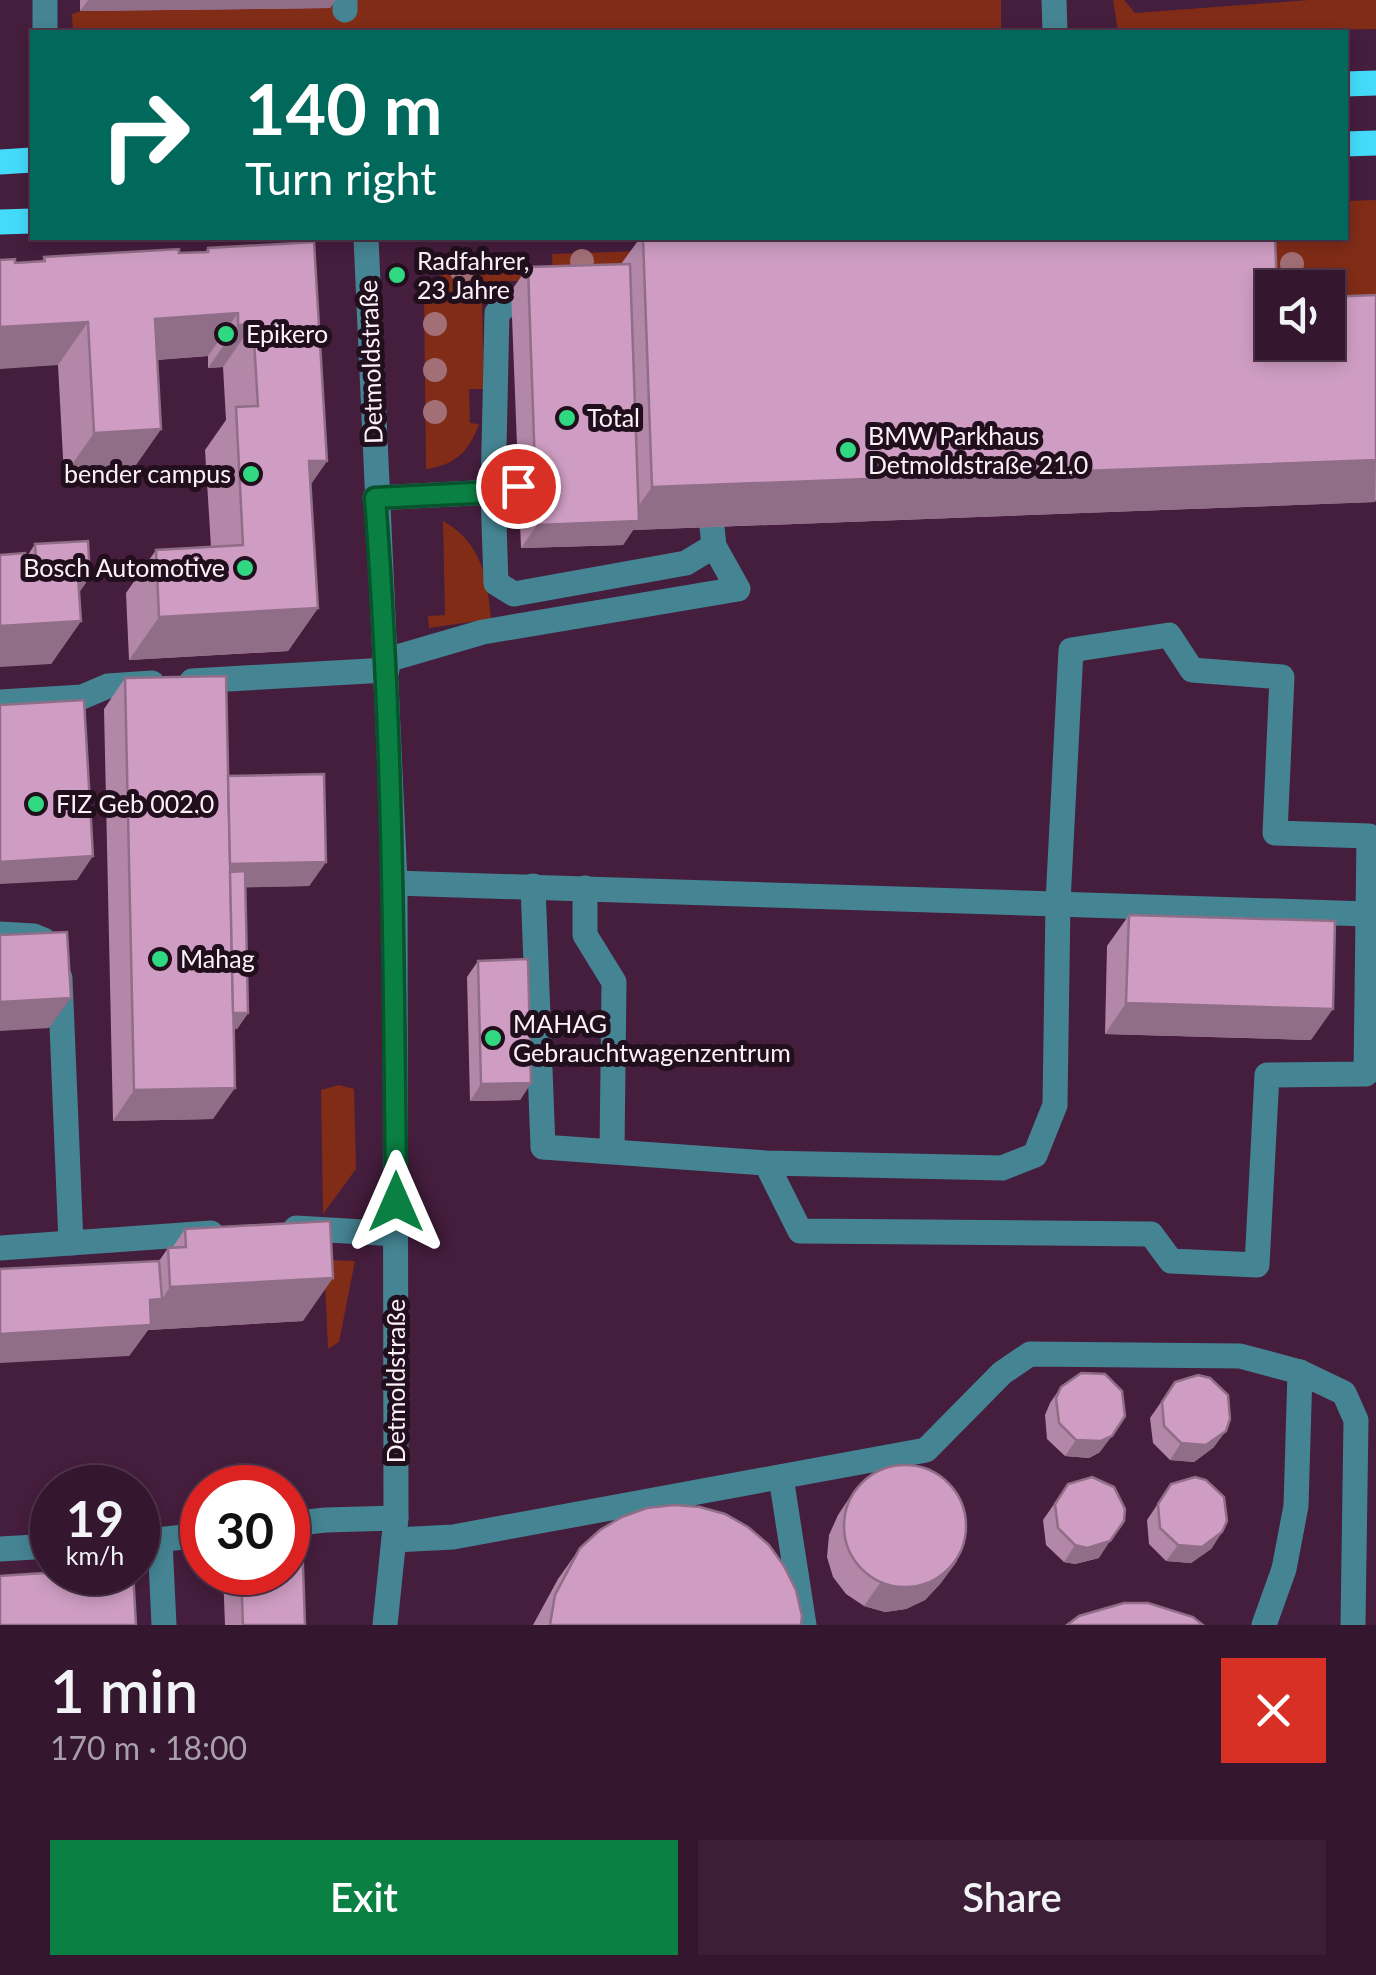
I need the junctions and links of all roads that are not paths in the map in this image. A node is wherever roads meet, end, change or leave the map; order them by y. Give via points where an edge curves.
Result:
1 (45, 0) edge
2 (1054, 0) edge
3 (45, 30) edge
4 (1055, 30) edge
5 (1376, 82) edge
6 (1348, 84) edge
7 (1376, 142) edge
8 (1348, 144) edge
9 (30, 160) edge
10 (0, 162) edge
11 (30, 221) edge
12 (0, 222) edge
13 (366, 240) edge
14 (512, 301) dead end
15 (518, 486) dead end
16 (493, 492) junction
17 (375, 498) junction
18 (387, 665) junction
19 (0, 702) edge
20 (395, 884) junction
21 (533, 886) junction
22 (585, 888) junction
23 (1058, 902) junction
24 (1368, 914) junction
25 (0, 934) edge
26 (612, 1150) junction
27 (766, 1163) junction
28 (274, 1229) edge
29 (238, 1231) edge
30 (396, 1234) junction
31 (71, 1243) junction
32 (0, 1248) edge
33 (1300, 1372) junction
34 (780, 1478) junction
35 (310, 1525) edge
36 (395, 1529) junction
37 (30, 1547) edge
38 (0, 1549) edge
39 (159, 1595) edge
40 (164, 1625) edge
41 (386, 1625) edge
42 (804, 1625) edge
43 (1264, 1625) edge
44 (1353, 1625) edge

1 - 3 street
2 - 4 street
5 - 6 main road
7 - 8 main road
9 - 10 main road
11 - 12 main road
13 - 17 street, Detmoldstraße
14 - 16 street via 497,313
15 - 16 street
16 - 17 street
16 - 18 street via 496,583 514,594 686,562 713,536 738,588 483,632
17 - 18 street, Detmoldstraße
18 - 19 street via 108,686 82,698
18 - 20 street, Detmoldstraße
20 - 21 street
20 - 30 street, Detmoldstraße
21 - 22 street
21 - 26 street via 543,1147
22 - 23 street
22 - 26 street via 585,935 614,982
23 - 24 street
23 - 24 street via 1071,650 1169,635 1192,670 1282,677 1275,833 1369,836
23 - 27 street via 1055,1105 1036,1155 1002,1168
24 - 27 street via 1366,1074 1267,1075 1257,1266 1172,1261 1151,1234 800,1230
25 - 31 street via 52,943 59,958
26 - 27 street
28 - 30 street
29 - 31 street
30 - 36 street, Detmoldstraße
31 - 32 street
33 - 34 street via 1240,1356 1030,1354 1002,1373 926,1450
33 - 43 street via 1296,1506
33 - 44 street via 1344,1393 1356,1420
34 - 36 street via 453,1537
34 - 42 street
35 - 36 street
36 - 41 street, Detmoldstraße
37 - 38 street
39 - 40 street

